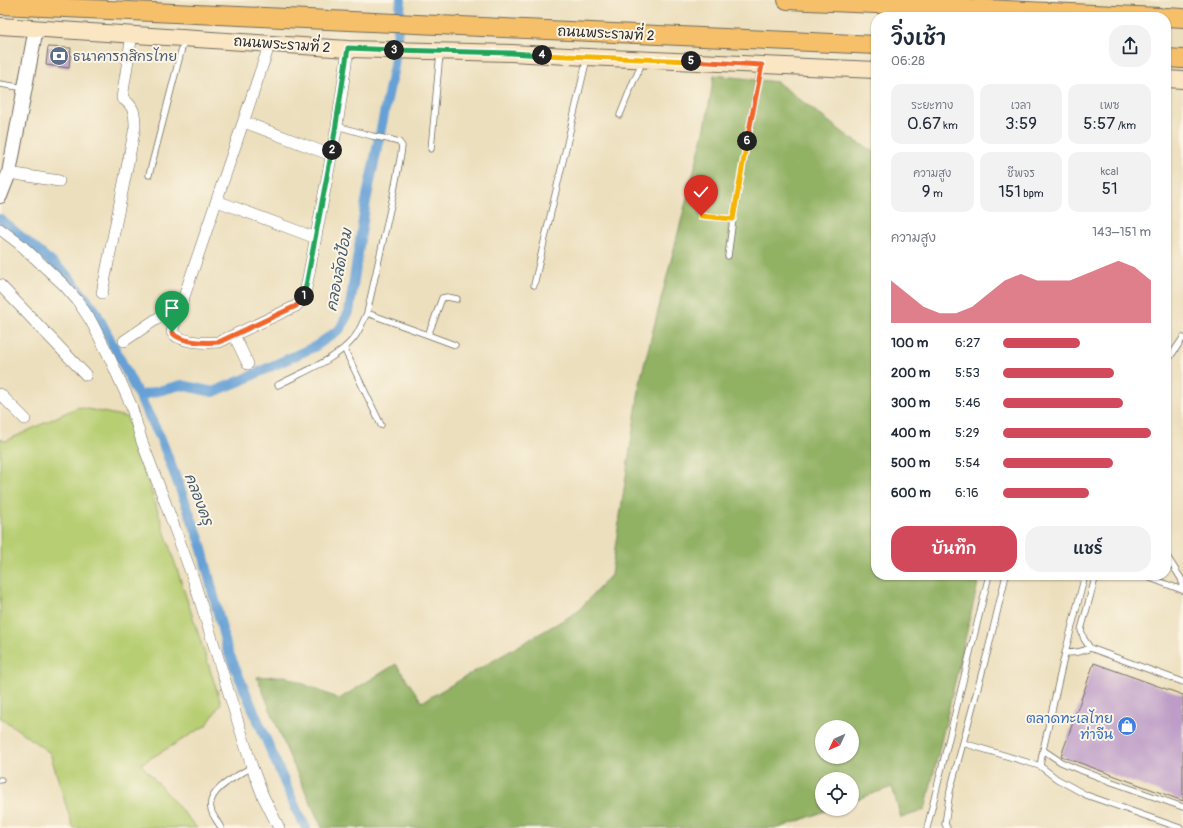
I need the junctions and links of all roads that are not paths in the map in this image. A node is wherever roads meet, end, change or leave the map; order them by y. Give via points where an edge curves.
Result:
1 (787, 0) edge
2 (0, 5) edge
3 (1050, 12) edge
4 (1171, 17) edge
5 (1183, 18) edge
6 (0, 26) edge
7 (36, 28) junction
8 (132, 34) junction
9 (185, 38) junction
10 (270, 43) junction
11 (871, 45) edge
12 (348, 48) junction
13 (440, 51) junction
14 (587, 57) junction
15 (1171, 58) edge
16 (642, 59) junction
17 (1183, 59) edge
18 (762, 65) junction
19 (871, 70) edge
20 (1171, 79) edge
21 (1183, 80) edge
22 (0, 84) edge
23 (25, 88) junction
24 (620, 115) dead end
25 (244, 122) junction
26 (337, 126) junction
27 (431, 149) dead end
28 (331, 155) junction
29 (9, 173) junction
30 (149, 175) dead end
31 (59, 181) dead end
32 (0, 196) edge
33 (217, 200) junction
34 (701, 216) dead end
35 (733, 219) junction
36 (0, 229) edge
37 (316, 238) junction
38 (728, 256) dead end
39 (0, 285) edge
40 (534, 285) dead end
41 (102, 294) dead end
42 (457, 300) dead end
43 (181, 307) junction
44 (366, 313) junction
45 (234, 335) junction
46 (428, 335) junction
47 (1183, 338) edge
48 (124, 341) dead end
49 (454, 345) dead end
50 (344, 348) junction
51 (1171, 356) edge
52 (248, 364) dead end
53 (86, 375) dead end
54 (278, 385) dead end
55 (0, 394) edge
56 (25, 418) dead end
57 (381, 425) dead end
58 (1171, 563) edge
59 (988, 580) edge
60 (1005, 580) edge
61 (1084, 580) edge
62 (1095, 580) edge
63 (1156, 580) edge
64 (1183, 590) edge
65 (1090, 648) junction
66 (1065, 652) junction
67 (1183, 682) edge
68 (963, 743) junction
69 (1043, 750) junction
70 (1040, 766) junction
71 (252, 767) junction
72 (1183, 807) edge
73 (1168, 826) edge
74 (221, 828) edge
75 (280, 828) edge
76 (927, 828) edge
77 (946, 828) edge
78 (1180, 828) edge

1 - 3 highway
2 - 11 highway, ถนนพระรามที่ 2
4 - 5 highway
6 - 7 main road, ถนนพระรามที่ 2
7 - 8 main road, ถนนพระรามที่ 2
7 - 23 street
8 - 9 main road, ถนนพระรามที่ 2
8 - 41 street via 122,98 133,110 135,127
9 - 10 main road, ถนนพระรามที่ 2
9 - 30 lane
10 - 12 main road, ถนนพระรามที่ 2
10 - 25 street
12 - 13 main road, ถนนพระรามที่ 2
12 - 26 street
13 - 14 main road, ถนนพระรามที่ 2
13 - 27 lane
14 - 16 main road, ถนนพระรามที่ 2
14 - 40 lane
15 - 17 highway
16 - 18 main road, ถนนพระรามที่ 2
16 - 24 lane
18 - 19 main road, ถนนพระรามที่ 2
18 - 35 lane
20 - 21 main road
22 - 23 lane
23 - 29 street
25 - 28 street
25 - 33 street
26 - 28 street
26 - 44 lane via 399,142 402,146
28 - 37 street
29 - 31 street
29 - 32 street
33 - 37 street
33 - 43 street
34 - 35 lane
35 - 38 lane
36 - 71 street via 64,285 91,321 108,354 131,405 142,442 193,578
37 - 45 street via 302,300 296,306
39 - 53 street
42 - 46 lane via 442,298
43 - 45 street via 172,332 180,339 208,343 219,342
43 - 48 street via 161,316
44 - 46 lane
44 - 50 lane via 361,327
45 - 52 street
46 - 49 lane
47 - 51 lane
50 - 54 lane
50 - 57 lane
55 - 56 street
58 - 64 lane via 1182,580
59 - 76 lane
60 - 68 lane
61 - 66 lane
62 - 65 lane via 1081,630
63 - 64 lane
65 - 66 lane via 1072,653
65 - 67 lane
66 - 69 lane
68 - 70 lane
68 - 77 lane via 950,791
69 - 70 lane
69 - 72 lane via 1075,768
70 - 73 lane via 1086,795
71 - 74 lane via 217,790 211,798 211,809
71 - 75 street via 263,796
73 - 78 lane

